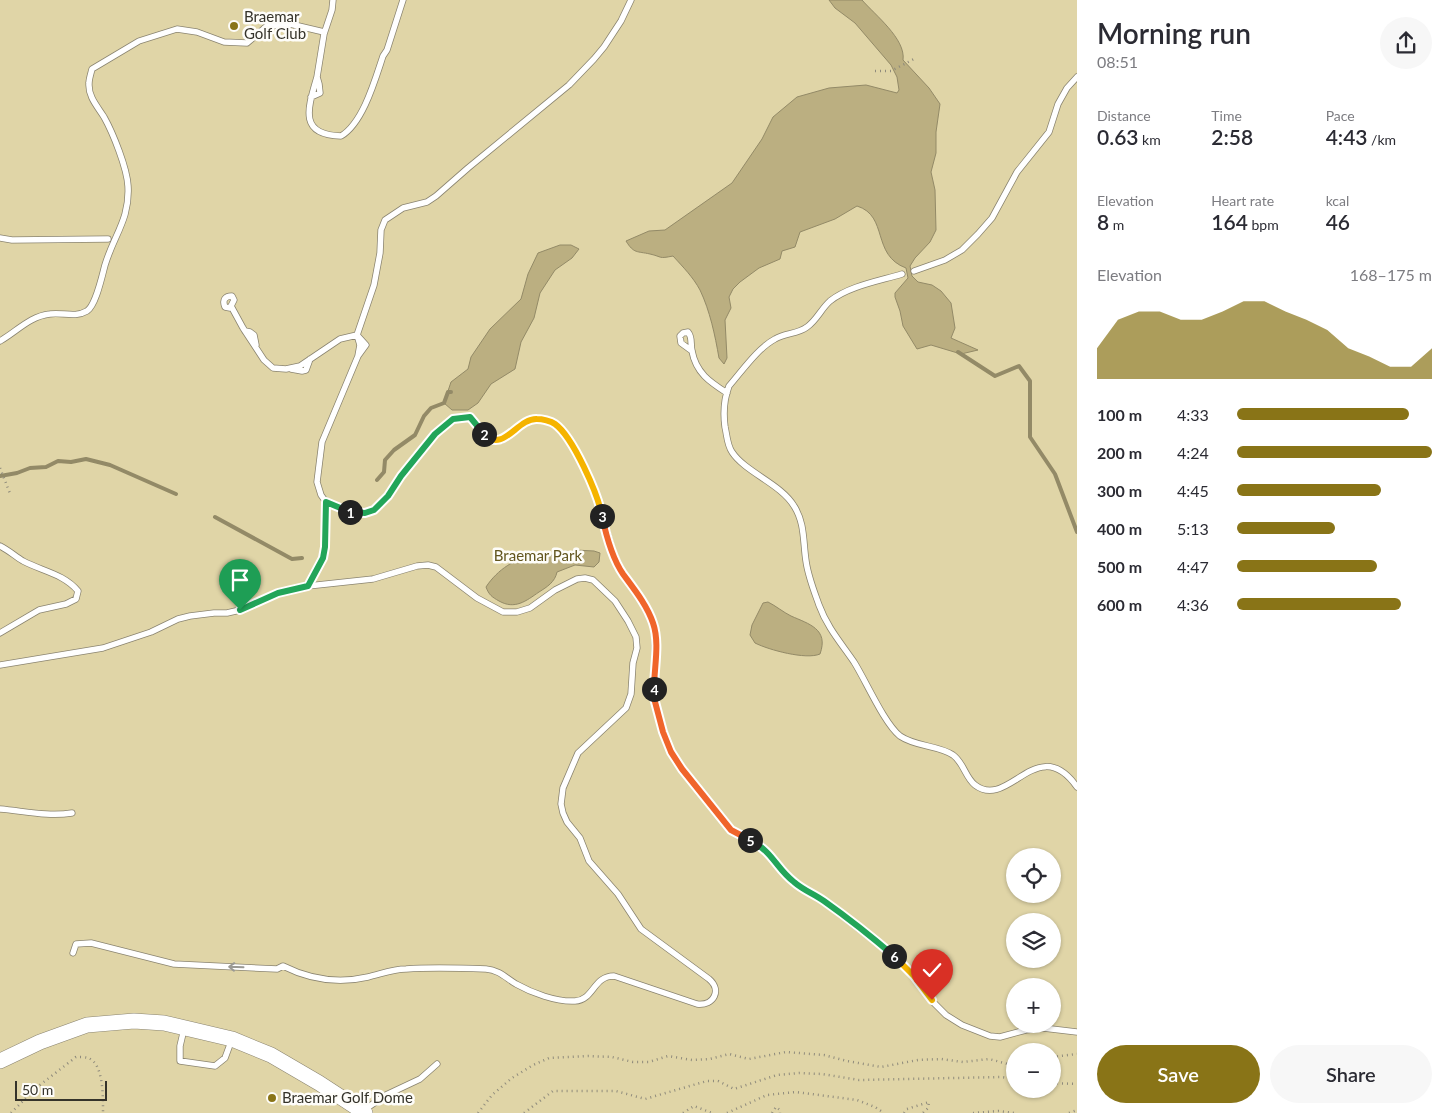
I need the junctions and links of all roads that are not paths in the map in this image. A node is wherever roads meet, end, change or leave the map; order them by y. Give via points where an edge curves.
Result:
1 (333, 0) edge
2 (403, 0) edge
3 (631, 0) edge
4 (324, 32) junction
5 (1077, 77) edge
6 (0, 238) edge
7 (108, 239) dead end
8 (914, 271) dead end
9 (902, 274) dead end
10 (231, 306) dead end
11 (357, 335) junction
12 (0, 341) edge
13 (692, 351) dead end
14 (727, 393) junction
15 (326, 502) junction
16 (0, 546) edge
17 (308, 586) junction
18 (0, 633) edge
19 (0, 665) edge
20 (1077, 786) edge
21 (0, 809) edge
22 (72, 813) dead end
23 (73, 953) dead end
24 (184, 1027) junction
25 (1077, 1032) edge
26 (232, 1039) junction
27 (0, 1061) edge
28 (437, 1064) dead end
29 (364, 1112) edge

1 - 4 lane
2 - 4 lane via 364,106 349,131 342,136 320,133 313,128 309,118 311,97 320,93 316,77
3 - 11 lane via 604,47 569,85 436,196 427,202 403,208 386,220 381,230 378,266
4 - 12 lane via 290,24 267,26 247,43 224,42 197,32 177,30 139,41 92,68 88,84 91,98 105,118 128,184 128,207 123,225 112,245 89,310 79,314 38,317
5 - 8 lane via 1058,104 1049,132 1017,172 992,218 962,250
6 - 7 lane
9 - 14 lane via 840,294 808,327 772,340 729,386
10 - 11 lane via 264,360 273,368 300,366 340,339
11 - 15 lane via 366,345 358,356 322,442 317,482
13 - 14 lane via 702,375
14 - 20 lane via 724,418 732,451 795,507 803,528 807,568 822,613 894,730 913,742 955,756 969,778 981,789 997,788 1045,766 1054,766 1069,775
15 - 17 lane via 323,558
15 - 25 lane via 355,514 374,510 435,434 453,419 470,417 489,438 496,441 528,420 536,418 554,423 566,435 588,474 613,553 653,623 656,640 654,698 671,752 720,818 731,830 762,846 796,884 893,955 935,1004 962,1026 1000,1037 1043,1028
16 - 18 lane via 25,562 72,583 78,592 76,599 39,610
17 - 19 lane via 278,593 240,610 178,619 103,648
17 -> 23 lane via 373,579 402,569 428,565 442,571 488,605 503,612 517,612 530,608 577,579 585,578 598,584 628,621 638,648 626,708 578,753 563,788 563,814 580,838 589,860 618,894 641,929 713,982 716,995 702,1005 607,976 586,998 569,1001 524,988 501,973 487,969 405,969 340,981 318,979 283,966 277,969 174,964 91,943 76,944
21 - 22 lane via 41,815
24 - 26 street
24 - 26 lane via 180,1061 215,1066 226,1058
24 - 27 street via 134,1021 87,1025
26 - 29 street via 271,1055
28 - 29 lane via 420,1079 386,1095

